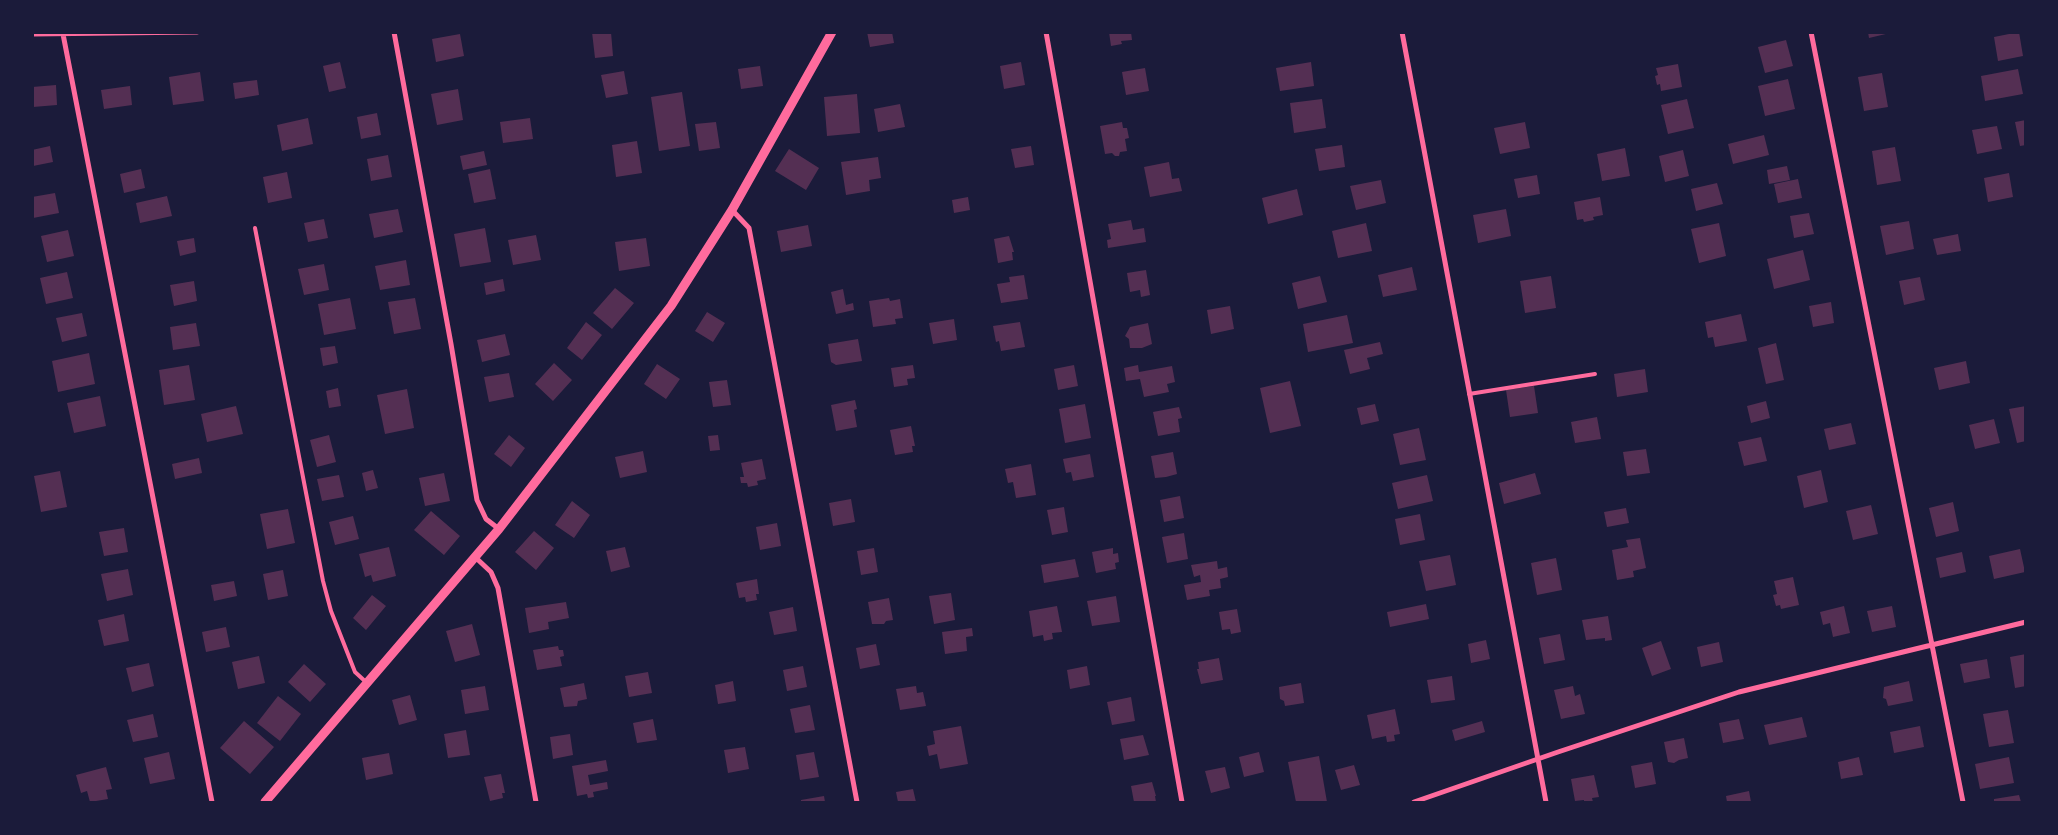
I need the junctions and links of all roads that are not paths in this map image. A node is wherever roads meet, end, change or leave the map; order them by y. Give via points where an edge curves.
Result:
1 (197, 32) edge
2 (394, 32) edge
3 (832, 32) edge
4 (1046, 32) edge
5 (1402, 32) edge
6 (1812, 32) edge
7 (32, 34) edge
8 (63, 34) junction
9 (732, 210) junction
10 (255, 228) dead end
11 (1594, 374) dead end
12 (1469, 394) junction
13 (499, 529) junction
14 (475, 557) junction
15 (2026, 622) edge
16 (1932, 644) junction
17 (367, 683) junction
18 (1537, 760) junction
19 (212, 802) edge
20 (265, 802) edge
21 (536, 802) edge
22 (857, 802) edge
23 (1182, 802) edge
24 (1414, 802) edge
25 (1546, 802) edge
26 (1964, 802) edge

1 - 8 street
2 - 13 street via 477,500 486,519
3 - 9 street
4 - 23 street
5 - 12 street
6 - 16 street
7 - 8 street
8 - 19 street
9 - 13 street via 671,306
9 - 22 street via 748,228
10 - 17 lane via 323,581 355,672
11 - 12 lane
12 - 18 street
13 - 14 street
14 - 17 street
14 - 21 street via 491,572 498,588
15 - 16 street
16 - 18 street via 1739,692
16 - 26 street
17 - 20 street
18 - 24 street
18 - 25 street

